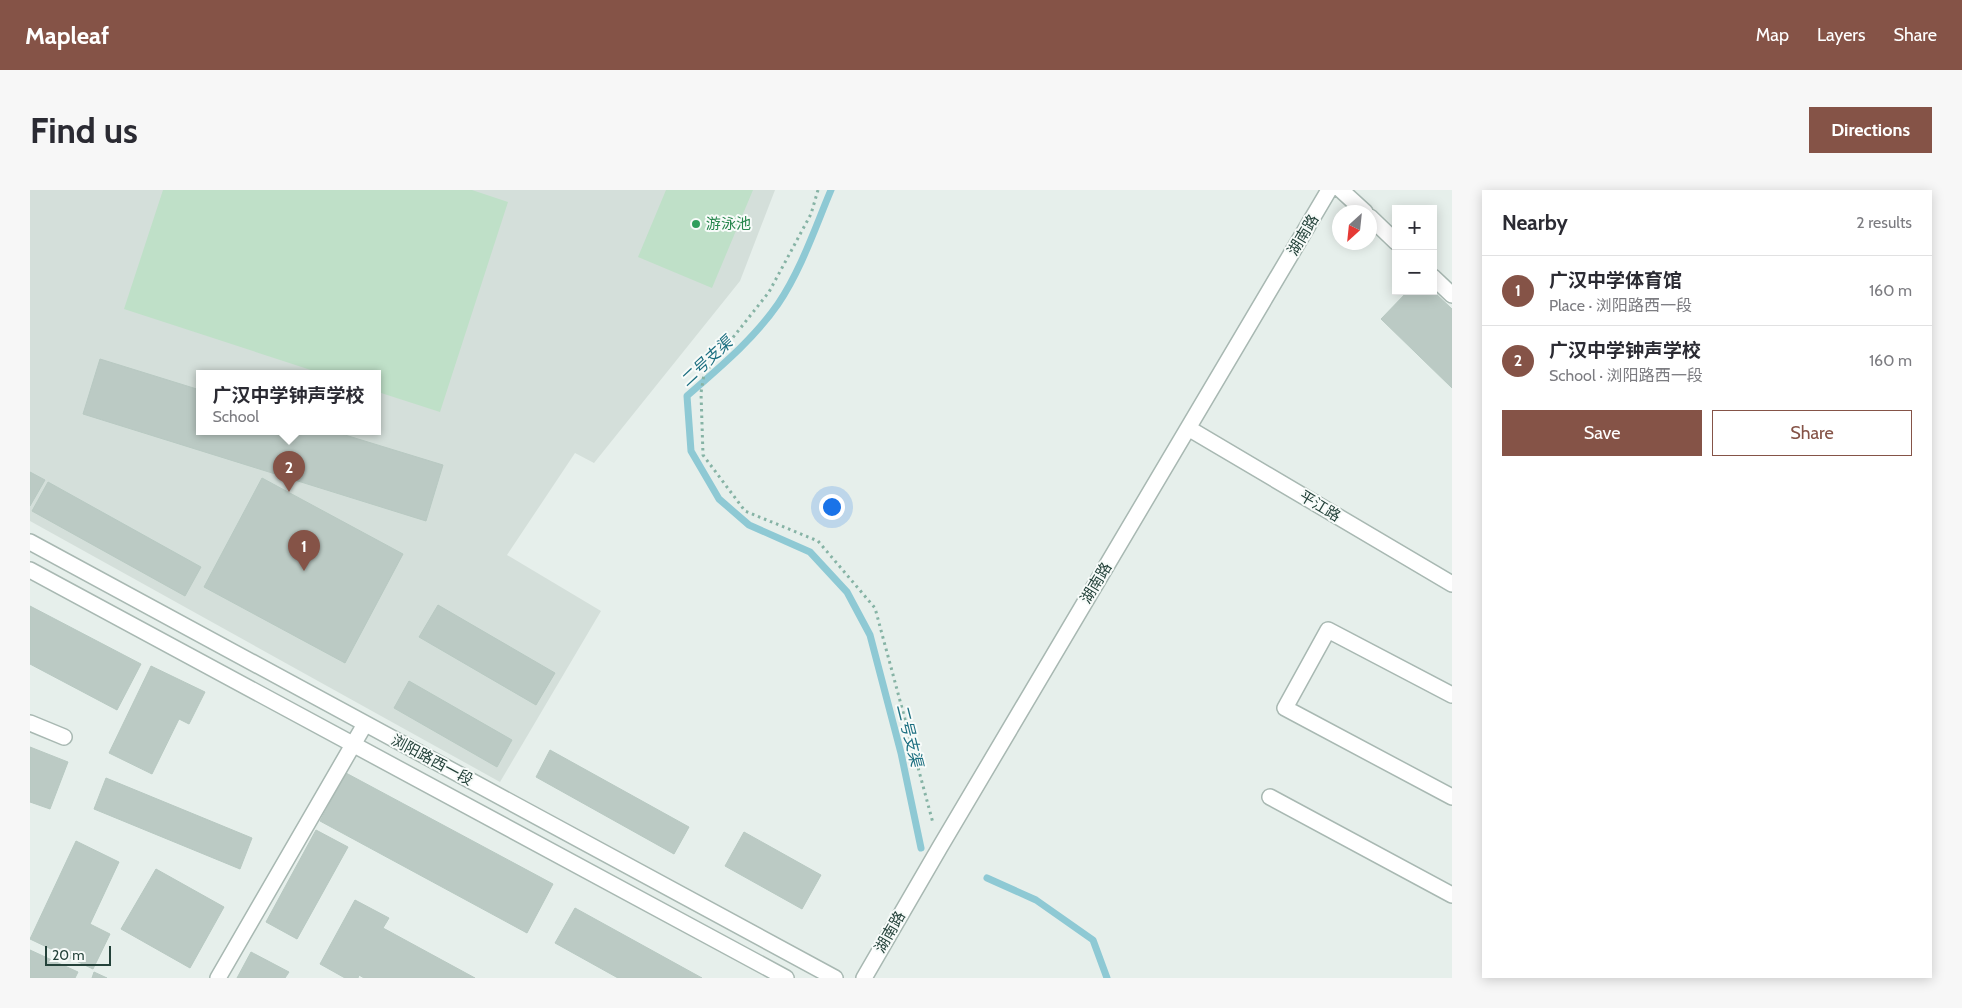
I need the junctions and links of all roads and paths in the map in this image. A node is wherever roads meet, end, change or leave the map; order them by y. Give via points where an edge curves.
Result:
1 (818, 190) edge
2 (1329, 190) edge
3 (1341, 190) edge
4 (1357, 205) edge
5 (1377, 224) edge
6 (1392, 238) edge
7 (1437, 281) edge
8 (1452, 295) edge
9 (1188, 428) junction
10 (30, 542) edge
11 (30, 570) edge
12 (1452, 584) edge
13 (1452, 695) edge
14 (30, 723) edge
15 (365, 724) junction
16 (64, 737) dead end
17 (352, 746) junction
18 (1270, 797) dead end
19 (1452, 798) edge
20 (940, 846) junction
21 (1452, 895) edge
22 (218, 978) edge
23 (786, 978) edge
24 (835, 978) edge
25 (864, 978) edge

1 - 20 path via 811,214 769,292 704,374 701,393 703,455 745,511 818,541 875,608
2 - 9 street, 湖南路
3 - 4 street
5 - 6 street
7 - 8 street
9 - 12 street, 平江路
9 - 20 street, 湖南路
10 - 15 street, 浏阳路西一段
11 - 17 street
13 - 19 street via 1328,630 1285,708
14 - 16 street
15 - 17 street
15 - 24 street, 浏阳路西一段
17 - 22 street
17 - 23 street
18 - 21 street
20 - 25 street, 湖南路

